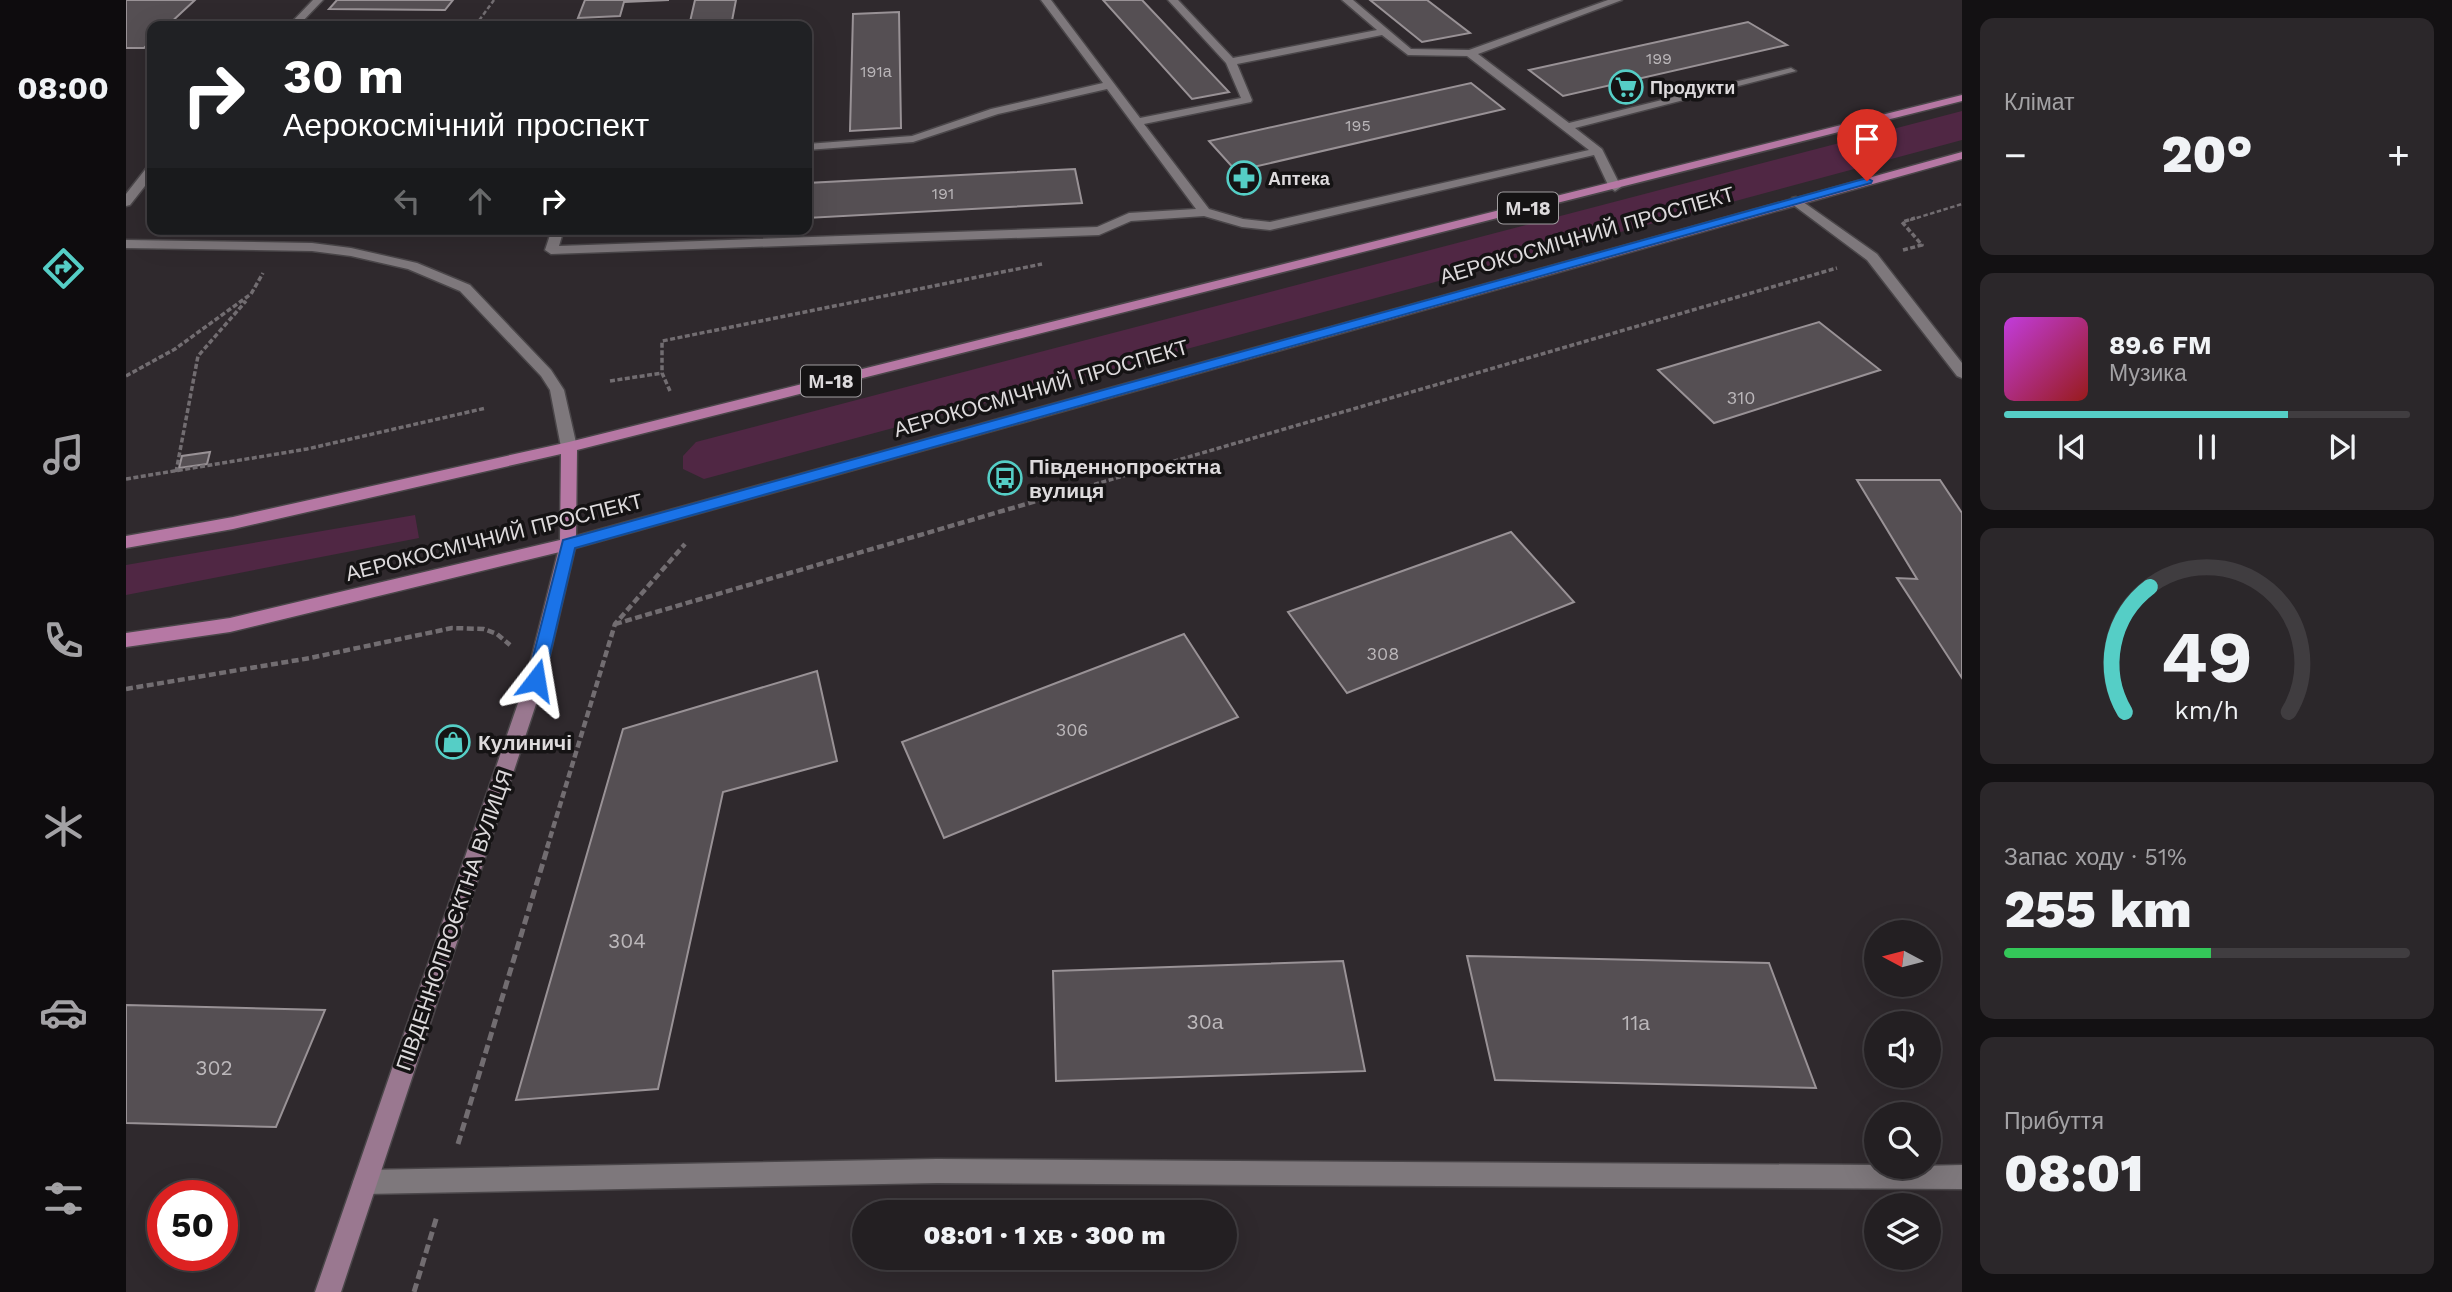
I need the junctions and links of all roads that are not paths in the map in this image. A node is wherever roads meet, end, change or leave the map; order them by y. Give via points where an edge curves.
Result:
1 (318, 0) edge
2 (1046, 0) edge
3 (1173, 0) edge
4 (1347, 0) edge
5 (1617, 0) edge
6 (298, 21) edge
7 (1384, 32) junction
8 (1470, 52) junction
9 (1231, 62) junction
10 (1791, 71) dead end
11 (1108, 85) junction
12 (1962, 98) edge
13 (1135, 122) junction
14 (1566, 127) junction
15 (812, 147) edge
16 (1598, 151) junction
17 (1962, 155) edge
18 (147, 175) edge
19 (1615, 187) junction
20 (1796, 201) junction
21 (126, 202) edge
22 (1205, 212) junction
23 (556, 235) edge
24 (126, 236) edge
25 (126, 244) edge
26 (141, 245) junction
27 (1962, 373) edge
28 (569, 447) junction
29 (126, 542) edge
30 (568, 544) junction
31 (126, 640) edge
32 (1962, 1177) edge
33 (365, 1182) junction
34 (328, 1292) edge

1 - 6 street
2 - 11 street
3 - 9 street
4 - 7 street
5 - 8 street
7 - 8 street via 1408,52
7 - 9 street
8 - 14 street
9 - 13 street via 1247,100
10 - 14 street
11 - 13 street
11 - 15 street via 995,111 913,139
12 - 19 main road, АЕРОКОСМІЧНИЙ ПРОСПЕКТ / М-18
13 - 22 street
14 - 16 street
16 - 19 street
16 - 22 street via 1270,226
17 - 20 main road, АЕРОКОСМІЧНИЙ ПРОСПЕКТ
18 - 21 street
19 - 28 main road, АЕРОКОСМІЧНИЙ ПРОСПЕКТ / М-18
20 - 27 street via 1872,257
20 - 30 main road, АЕРОКОСМІЧНИЙ ПРОСПЕКТ
22 - 23 street via 1129,217 1099,231 551,250
24 - 26 street
25 - 26 street
26 - 28 street via 312,247 351,252 412,265 465,288 546,373 557,390
28 - 29 main road, АЕРОКОСМІЧНИЙ ПРОСПЕКТ / М-18 via 233,523
28 - 30 main road
30 - 31 main road, АЕРОКОСМІЧНИЙ ПРОСПЕКТ via 230,625
30 - 33 main road, ПІВДЕННОПРОЄКТНА ВУЛИЦЯ via 536,680
32 - 33 street via 937,1171
33 - 34 main road, ПІВДЕННОПРОЄКТНА ВУЛИЦЯ

